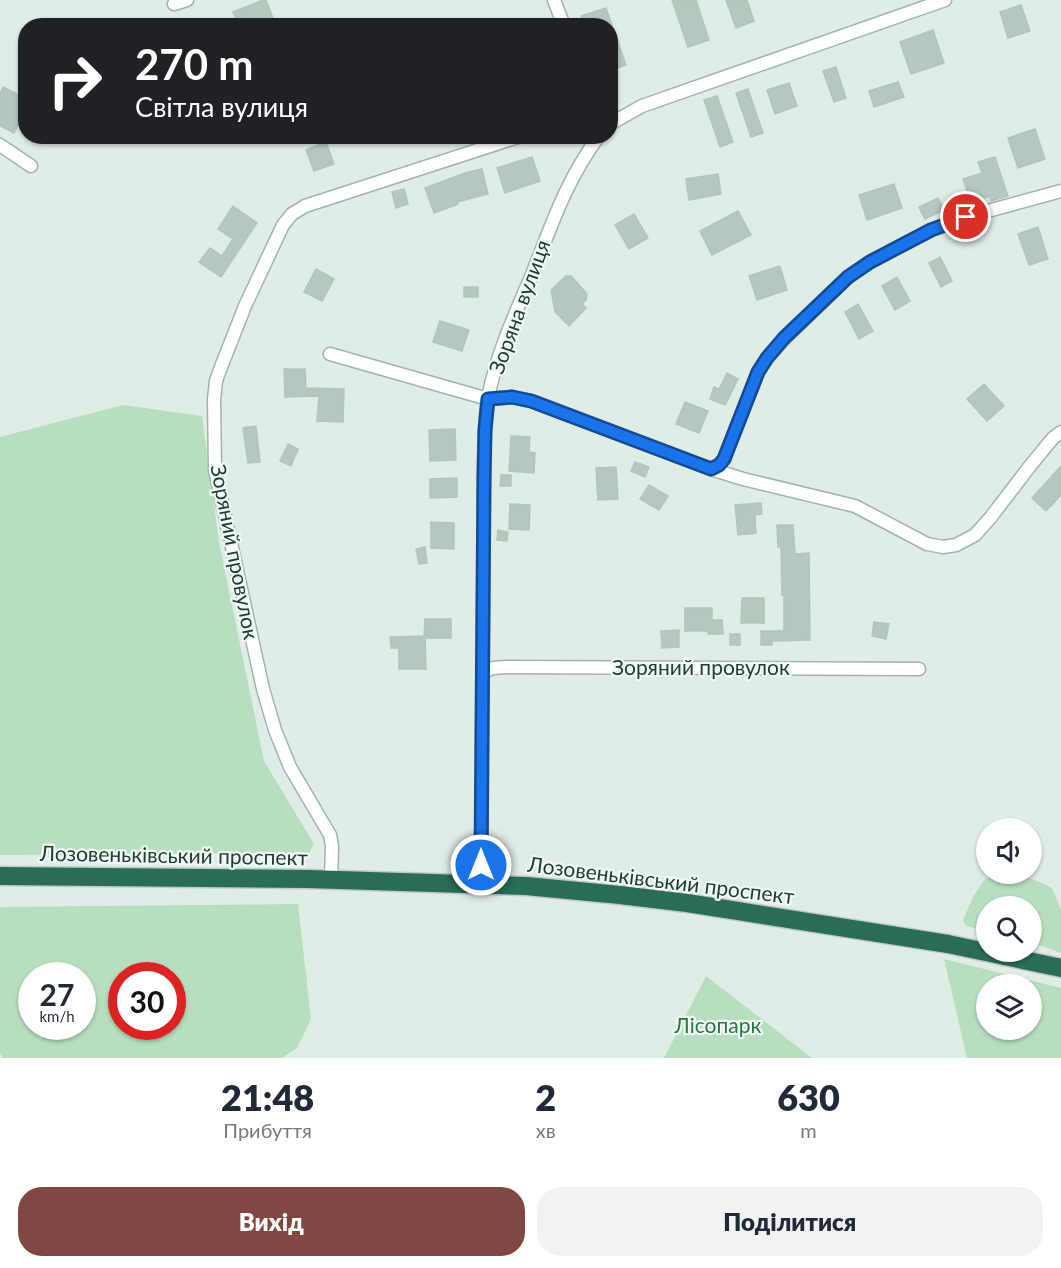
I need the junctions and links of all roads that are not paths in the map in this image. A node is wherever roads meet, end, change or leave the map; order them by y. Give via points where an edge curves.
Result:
1 (187, 0) edge
2 (554, 0) edge
3 (945, 0) edge
4 (174, 4) dead end
5 (561, 18) edge
6 (618, 120) edge
7 (496, 144) edge
8 (594, 144) edge
9 (0, 145) edge
10 (31, 166) dead end
11 (1061, 191) edge
12 (330, 354) dead end
13 (488, 399) junction
14 (1061, 432) edge
15 (711, 469) junction
16 (919, 669) dead end
17 (483, 672) junction
18 (0, 876) edge
19 (331, 880) junction
20 (481, 885) junction
21 (1061, 968) edge

1 - 4 street
2 - 5 street
3 - 6 street via 642,106
7 - 19 street, Зоряний провулок via 304,206 292,214 282,225 257,279 216,381 215,470 263,689 290,767 330,835
8 - 13 street, Зоряна вулиця via 555,214 497,362
9 - 10 street
11 - 15 street via 931,230 848,277 767,358 724,459
12 - 13 street
13 - 15 street via 512,397 531,401
13 - 17 street, Зоряна вулиця via 484,453
14 - 15 street via 975,535 943,547 927,544 855,506
16 - 17 street, Зоряний провулок via 506,667
17 - 20 street, Зоряна вулиця
18 - 19 highway, Лозовеньківський проспект
19 - 20 highway, Лозовеньківський проспект
20 - 21 highway, Лозовеньківський проспект via 687,903 948,944

